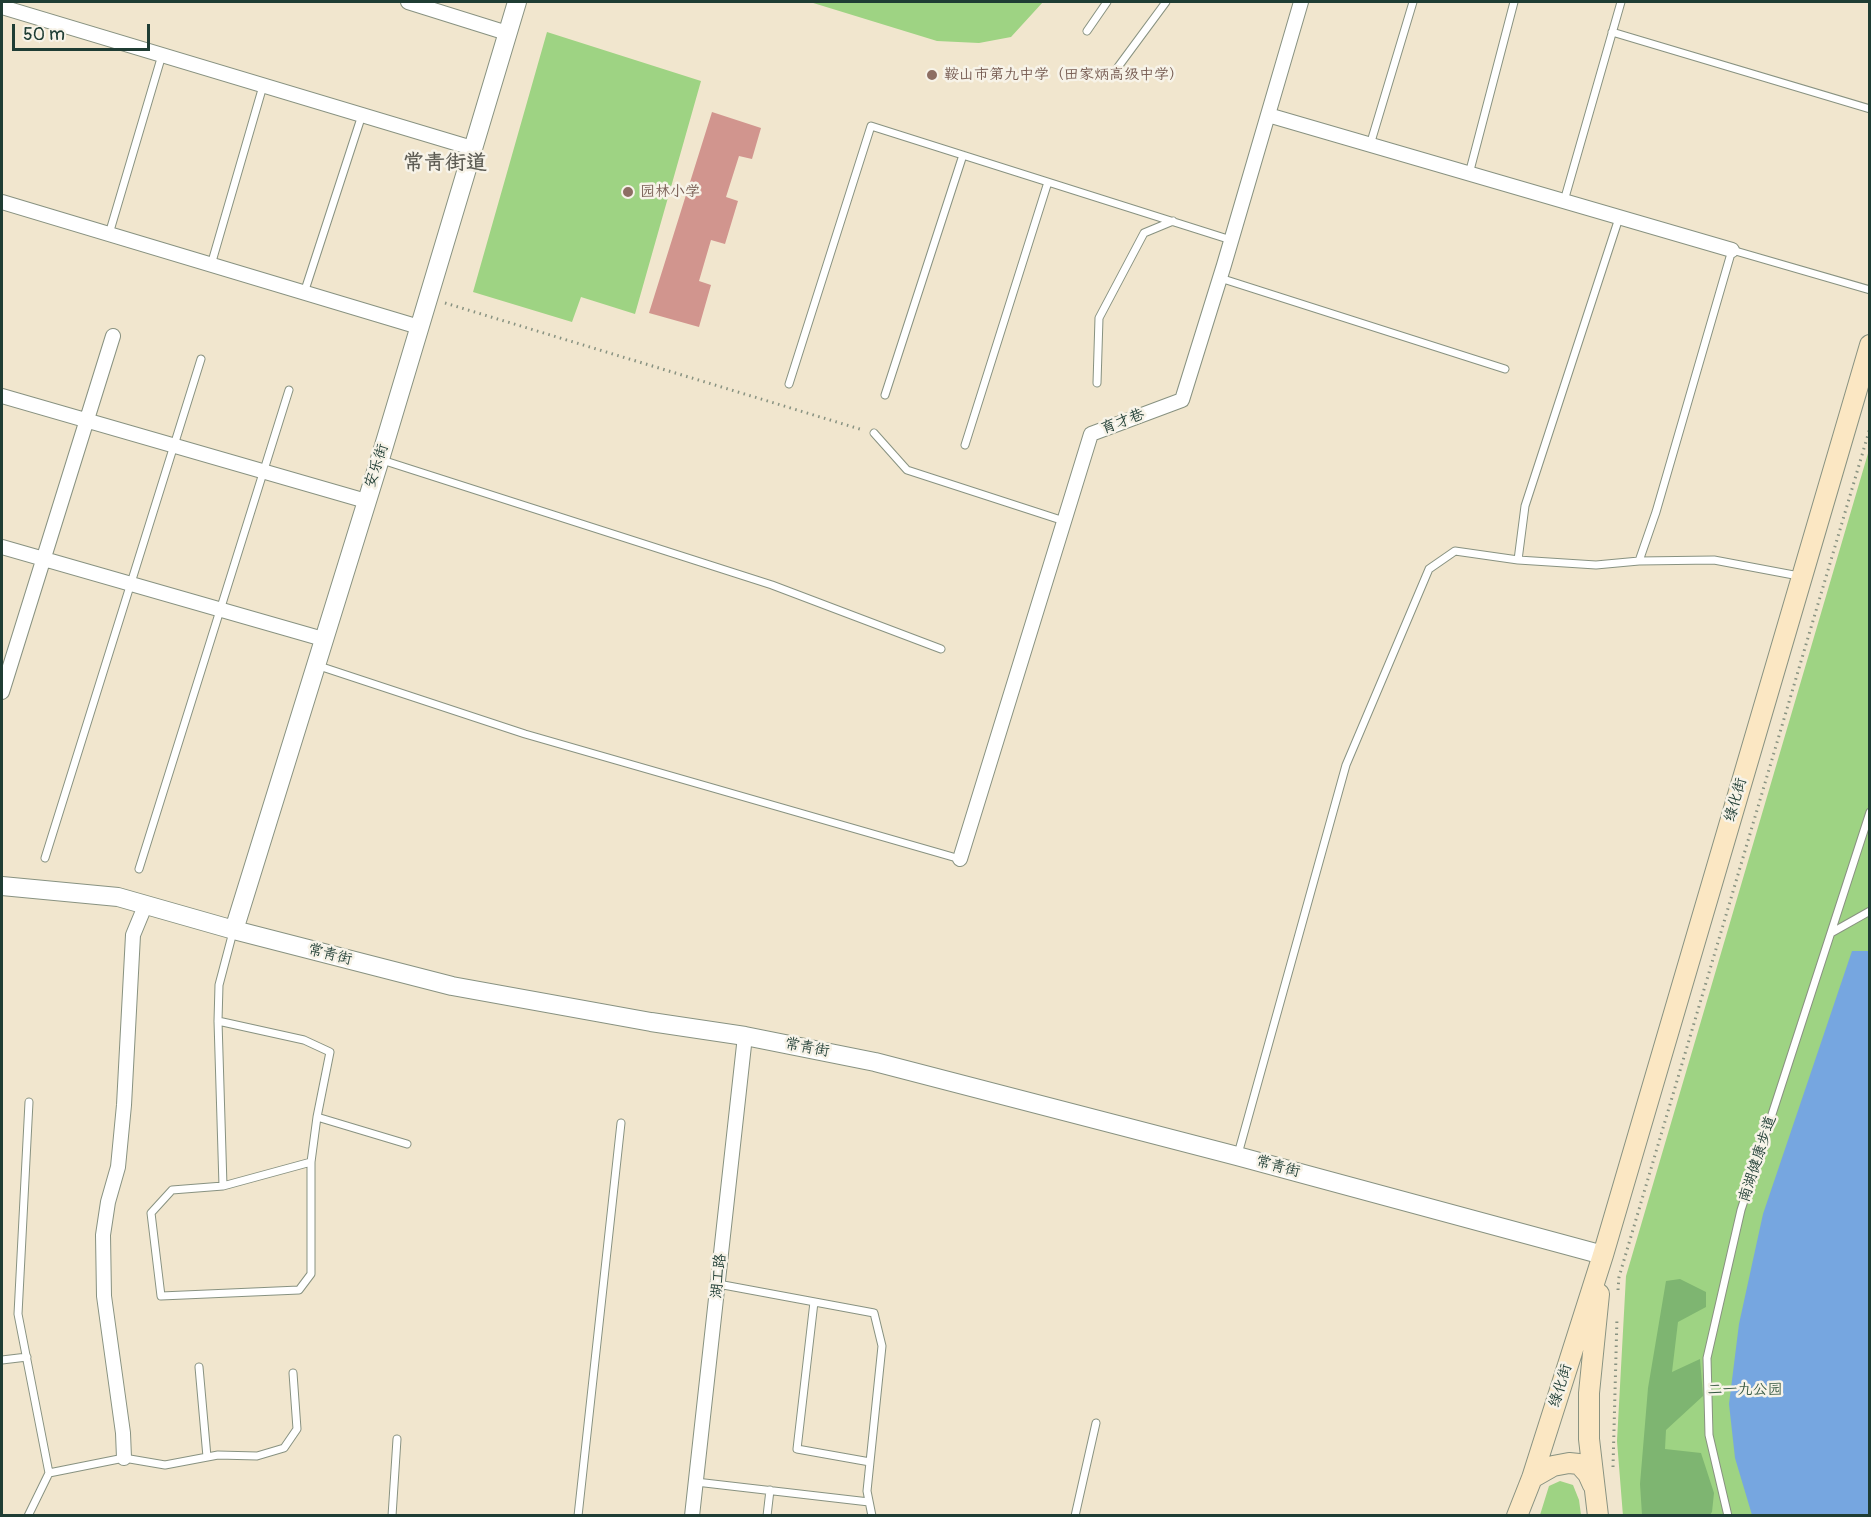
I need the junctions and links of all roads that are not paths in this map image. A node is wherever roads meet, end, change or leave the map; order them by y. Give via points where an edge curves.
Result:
1 (408, 2) edge
2 (517, 2) edge
3 (1107, 2) edge
4 (1166, 2) edge
5 (1301, 2) edge
6 (1413, 2) edge
7 (1514, 2) edge
8 (1621, 2) edge
9 (2, 7) edge
10 (1087, 31) dead end
11 (1612, 32) junction
12 (507, 33) junction
13 (162, 55) junction
14 (1118, 67) dead end
15 (263, 86) junction
16 (1869, 109) edge
17 (362, 116) junction
18 (1268, 116) junction
19 (1370, 145) junction
20 (472, 148) junction
21 (963, 155) junction
22 (1469, 174) junction
23 (1048, 182) junction
24 (2, 202) edge
25 (1564, 202) junction
26 (1618, 218) junction
27 (1173, 221) junction
28 (109, 234) junction
29 (1231, 240) junction
30 (1732, 250) junction
31 (211, 265) junction
32 (1220, 278) junction
33 (1869, 290) edge
34 (304, 293) junction
35 (419, 327) junction
36 (113, 336) dead end
37 (1869, 345) edge
38 (201, 359) dead end
39 (1505, 369) dead end
40 (1097, 383) dead end
41 (789, 384) dead end
42 (288, 390) dead end
43 (885, 395) dead end
44 (2, 396) edge
45 (87, 420) junction
46 (874, 433) road end
47 (965, 445) dead end
48 (174, 446) junction
49 (380, 459) junction
50 (263, 471) junction
51 (366, 501) junction
52 (1064, 521) junction
53 (2, 547) edge
54 (43, 559) junction
55 (1518, 560) junction
56 (1638, 561) junction
57 (1802, 577) junction
58 (130, 584) junction
59 (220, 609) junction
60 (324, 639) junction
61 (941, 649) dead end
62 (315, 665) junction
63 (2, 692) edge
64 (1869, 812) edge
65 (45, 858) dead end
66 (960, 859) joint
67 (139, 869) dead end
68 (2, 886) edge
69 (145, 906) junction
70 (1869, 911) edge
71 (234, 930) junction
72 (1831, 933) junction
73 (218, 1021) junction
74 (745, 1036) junction
75 (29, 1102) dead end
76 (317, 1117) junction
77 (621, 1124) dead end
78 (407, 1144) dead end
79 (1237, 1156) junction
80 (311, 1162) junction
81 (223, 1186) junction
82 (1603, 1255) junction
83 (718, 1284) junction
84 (814, 1302) junction
85 (27, 1357) junction
86 (2, 1360) edge
87 (199, 1367) dead end
88 (293, 1373) dead end
89 (1096, 1423) dead end
90 (397, 1439) dead end
91 (207, 1457) junction
92 (124, 1458) junction
93 (870, 1462) junction
94 (49, 1473) junction
95 (1532, 1478) junction
96 (696, 1482) junction
97 (1594, 1488) junction
98 (770, 1490) junction
99 (869, 1502) junction
100 (28, 1515) edge
101 (392, 1515) edge
102 (578, 1515) edge
103 (692, 1515) edge
104 (767, 1515) edge
105 (872, 1515) edge
106 (1076, 1515) edge
107 (1517, 1515) edge
108 (1598, 1515) edge
109 (1728, 1515) edge

1 - 12 street
2 - 12 street, 安乐街
3 - 10 lane
4 - 14 lane
5 - 18 street, 育才巷
6 - 19 lane
7 - 22 lane
8 - 11 lane
9 - 13 street
11 - 16 lane
11 - 25 lane
12 - 20 street, 安乐街
13 - 15 street
13 - 28 lane
15 - 17 street
15 - 31 lane
17 - 20 street
17 - 34 lane
18 - 19 street
18 - 29 street, 育才巷
19 - 22 street
20 - 35 street, 安乐街
21 - 23 lane
21 - 41 lane via 871,126
21 - 43 lane
22 - 25 street
23 - 27 lane
23 - 47 lane
24 - 28 street
25 - 26 street
26 - 30 street
26 - 55 lane via 1525,506
27 - 29 lane
27 - 40 lane via 1144,233 1099,318
28 - 31 street
29 - 32 street, 育才巷
30 - 33 lane
30 - 56 lane via 1656,512
31 - 34 street
32 - 39 lane
32 - 52 street, 育才巷 via 1182,399 1091,434
34 - 35 street
35 - 49 street, 安乐街
36 - 45 street
37 - 57 main road, 绿化街
38 - 48 lane
42 - 50 lane
44 - 45 street
45 - 48 street
45 - 54 street
46 - 52 lane via 907,470
48 - 50 street
48 - 58 lane
49 - 51 street, 安乐街
49 - 61 lane via 772,585
50 - 51 street
50 - 59 lane
51 - 60 street, 安乐街
52 - 66 street, 育才巷
53 - 54 street
54 - 58 street
54 - 63 street
55 - 56 lane via 1596,565
55 - 79 lane via 1455,551 1429,569 1346,765
56 - 57 lane via 1714,560
57 - 82 main road, 绿化街
58 - 59 street
58 - 65 lane
59 - 60 street
59 - 67 lane
60 - 62 street, 安乐街
62 - 66 lane via 525,734
62 - 71 street, 安乐街
64 - 72 lane, 南湖健康步道
68 - 69 street, 常青街 via 118,897
69 - 71 street, 常青街
69 - 92 street via 133,935 118,1167 103,1234 104,1296
70 - 72 lane
71 - 73 lane via 219,986
71 - 74 street, 常青街 via 452,986
72 - 109 lane, 南湖健康步道 via 1741,1210 1707,1358 1709,1435
73 - 76 lane via 304,1040 330,1052
73 - 81 lane
74 - 79 street, 常青街 via 875,1062
74 - 83 street, 湖工路
75 - 85 lane via 18,1314
76 - 78 lane
76 - 80 lane
77 - 102 lane
79 - 82 street, 常青街
80 - 81 lane
80 - 81 lane via 312,1274 298,1290 161,1296 151,1213 172,1190
82 - 95 main road, 绿化街
82 - 97 main road, 绿化街 via 1589,1393
83 - 84 lane
83 - 96 street, 湖工路
84 - 93 lane via 874,1313 882,1346
84 - 93 lane via 797,1449
85 - 86 lane
85 - 94 lane
87 - 91 lane
88 - 91 lane via 297,1429 284,1448 257,1456
89 - 106 lane
90 - 101 lane
91 - 92 lane via 165,1464
92 - 94 lane
93 - 99 lane
94 - 100 lane
95 - 97 main road via 1553,1466 1579,1464
95 - 107 main road, 绿化街
96 - 98 lane
96 - 103 street, 湖工路
97 - 108 main road, 绿化街
98 - 99 lane
98 - 104 lane
99 - 105 lane

